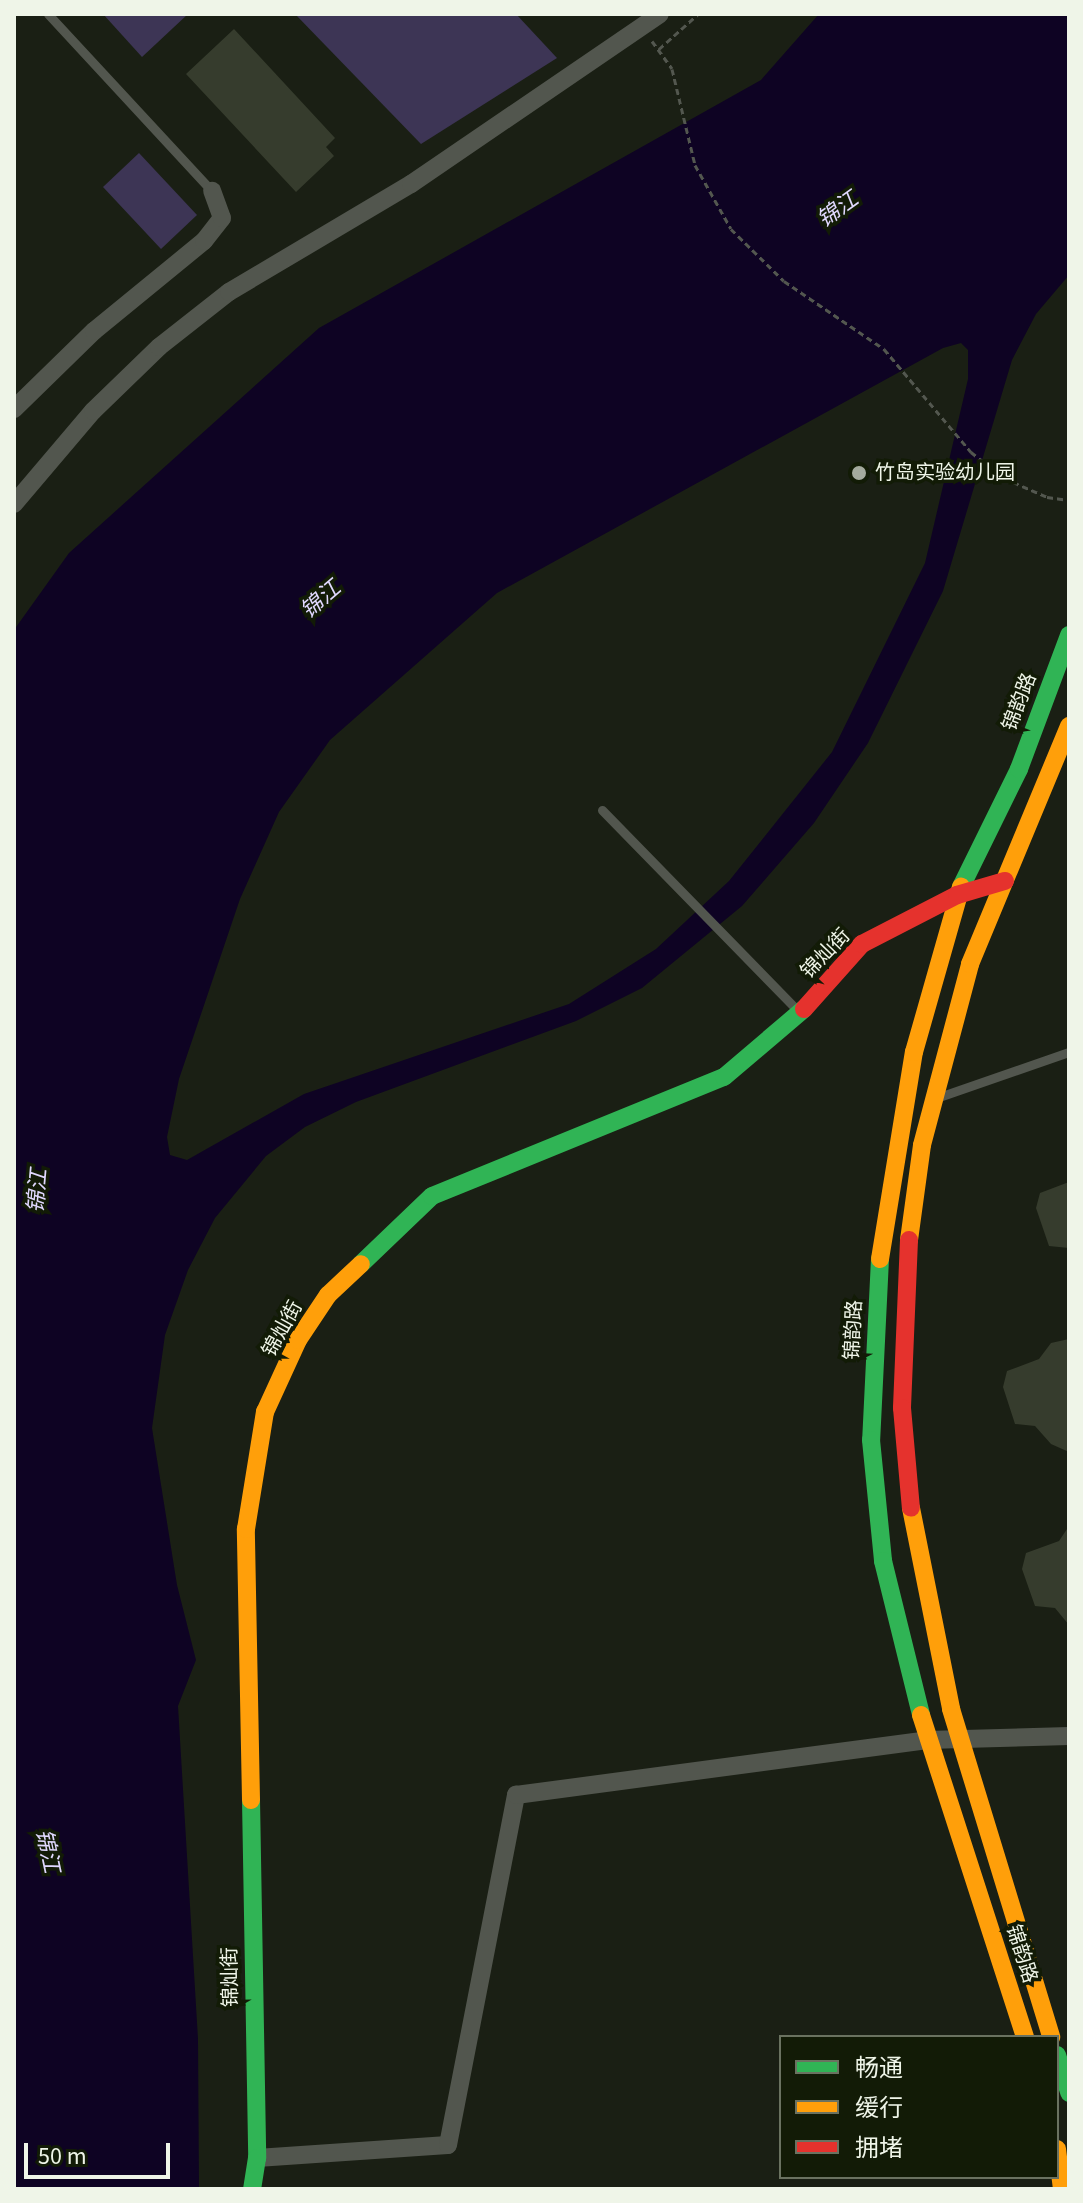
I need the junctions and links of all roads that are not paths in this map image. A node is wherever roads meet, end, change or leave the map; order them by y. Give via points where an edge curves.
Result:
1 (48, 14) edge
2 (660, 14) edge
3 (212, 191) joint
4 (14, 409) edge
5 (14, 504) edge
6 (1069, 635) edge
7 (1069, 726) edge
8 (602, 810) dead end
9 (1005, 881) junction
10 (957, 895) junction
11 (800, 1013) junction
12 (1069, 1052) edge
13 (936, 1099) junction
14 (1069, 1736) edge
15 (960, 1739) junction
16 (927, 1740) junction
17 (1024, 2035) edge
18 (1050, 2035) edge
19 (1059, 2061) edge
20 (1069, 2093) edge
21 (257, 2158) junction
22 (1059, 2165) edge
23 (252, 2189) edge
24 (1062, 2189) edge

1 - 3 lane
2 - 5 street via 644,30 411,184 229,292 159,347 93,411
3 - 4 street via 222,218 204,241 94,331
6 - 10 street, 锦韵路 via 1019,769
7 - 9 street, 锦韵路
8 - 11 lane
9 - 10 street, 锦灿街
9 - 13 street, 锦韵路 via 970,964
10 - 11 street, 锦灿街 via 862,944
10 - 16 street, 锦韵路 via 914,1052 889,1187 877,1288 871,1440 883,1561
11 - 21 street, 锦灿街 via 724,1077 432,1196 328,1295 298,1340 265,1412 246,1529
12 - 13 lane
13 - 15 street, 锦韵路 via 922,1145 907,1258 902,1408 913,1535
14 - 15 street
15 - 16 street
15 - 18 street, 锦韵路
16 - 17 street, 锦韵路
16 - 21 street via 516,1795 448,2145
19 - 20 street
21 - 23 street, 锦灿街
22 - 24 street

